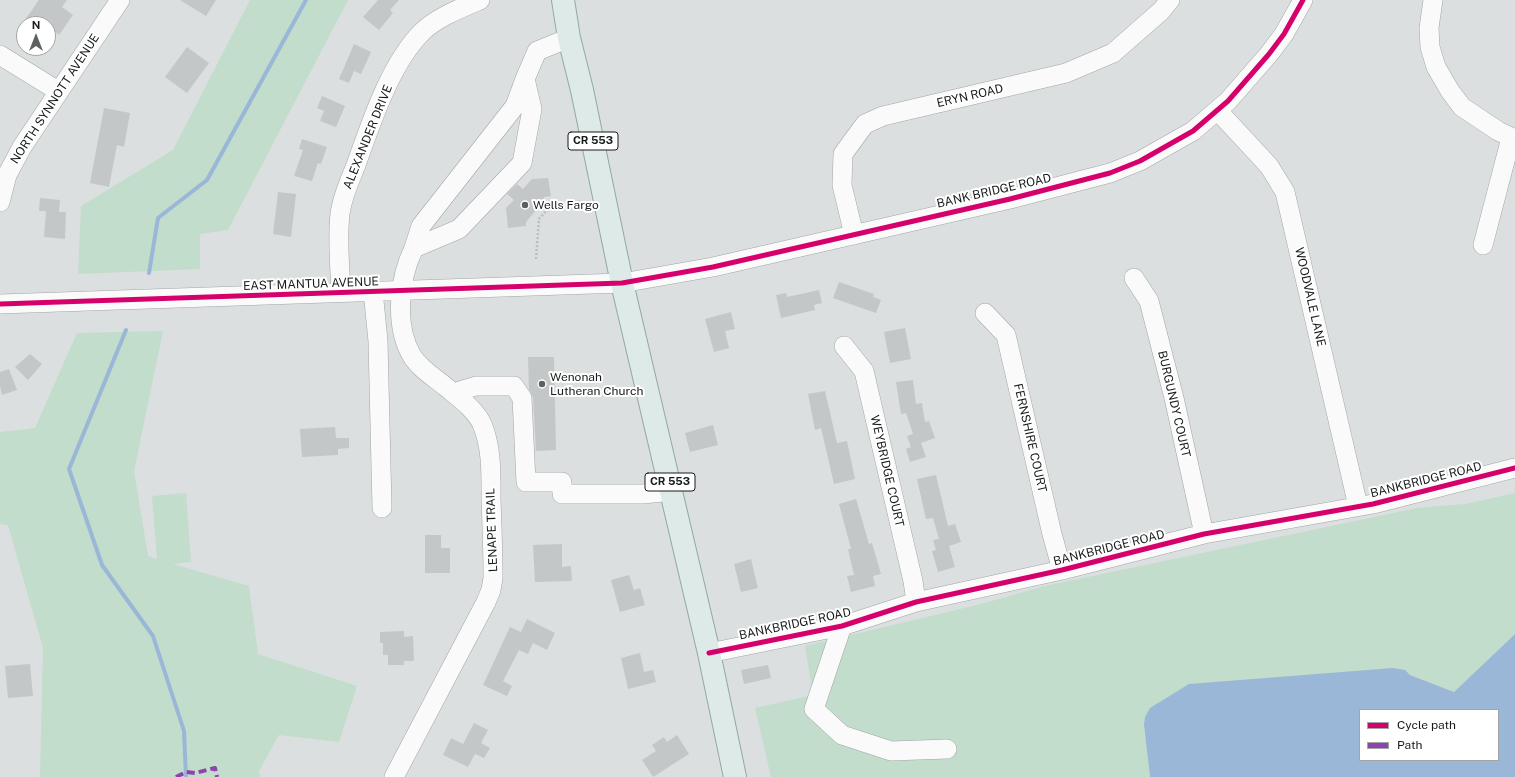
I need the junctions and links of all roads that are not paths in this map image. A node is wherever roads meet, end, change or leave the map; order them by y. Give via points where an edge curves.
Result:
1 (120, 0) edge
2 (480, 0) edge
3 (563, 0) edge
4 (1170, 0) edge
5 (1303, 0) edge
6 (1433, 0) edge
7 (569, 38) junction
8 (0, 55) edge
9 (525, 79) junction
10 (58, 91) junction
11 (1218, 111) junction
12 (1513, 138) edge
13 (0, 202) edge
14 (854, 235) junction
15 (1483, 245) dead end
16 (414, 248) junction
17 (1134, 278) dead end
18 (622, 283) junction
19 (373, 291) junction
20 (401, 291) junction
21 (341, 292) junction
22 (0, 304) edge
23 (985, 313) dead end
24 (844, 346) dead end
25 (453, 393) junction
26 (1515, 468) edge
27 (672, 491) junction
28 (1358, 506) junction
29 (382, 508) dead end
30 (1204, 534) junction
31 (1062, 570) junction
32 (916, 602) junction
33 (842, 626) junction
34 (709, 653) junction
35 (947, 749) dead end
36 (394, 777) edge
37 (735, 777) edge

1 - 10 street, NORTH SYNNOTT AVENUE
2 - 21 street, ALEXANDER DRIVE via 456,10 422,32 404,55 373,117 340,213
3 - 7 main road, CR 553
4 - 14 street, ERYN ROAD via 1113,53 1066,73 883,116 865,124 843,154 842,185
5 - 11 street, BANK BRIDGE ROAD via 1284,34 1269,54
6 - 12 street via 1429,28 1430,47 1436,67 1462,107
7 - 9 street, LENAPE TRAIL via 537,51
7 - 18 main road, CR 553
8 - 10 street
9 - 16 street, LENAPE TRAIL via 515,106 421,226
9 - 16 street via 532,109 522,163 459,229
10 - 13 street, NORTH SYNNOTT AVENUE via 22,146 7,175
11 - 14 street, BANK BRIDGE ROAD via 1167,147 1110,173
11 - 28 street, WOODVALE LANE via 1269,166 1285,192
12 - 15 street
14 - 18 street, BANK BRIDGE ROAD via 712,267
16 - 20 street, LENAPE TRAIL via 406,264
17 - 30 street, BURGUNDY COURT via 1149,301 1174,398
18 - 20 street, EAST MANTUA AVENUE
18 - 27 main road, CR 553
19 - 20 street, EAST MANTUA AVENUE
19 - 21 street, EAST MANTUA AVENUE
19 - 29 street via 378,341
20 - 25 street, LENAPE TRAIL via 404,334 409,350 417,363
21 - 22 street, EAST MANTUA AVENUE
23 - 31 street, FERNSHIRE COURT via 1006,335
24 - 32 street, WEYBRIDGE COURT via 864,371
25 - 27 street via 476,386 514,386 522,398 526,482 562,482 562,494 643,494
25 - 36 street, LENAPE TRAIL via 472,410 486,435 490,456 494,578 486,602
26 - 28 street, BANKBRIDGE ROAD
27 - 34 main road, CR 553
28 - 30 street, BANKBRIDGE ROAD
30 - 31 street, BANKBRIDGE ROAD
31 - 32 street, BANKBRIDGE ROAD
32 - 33 street, BANKBRIDGE ROAD
33 - 34 street, BANKBRIDGE ROAD
33 - 35 street via 814,709 842,735 892,751
34 - 37 main road, CR 553

